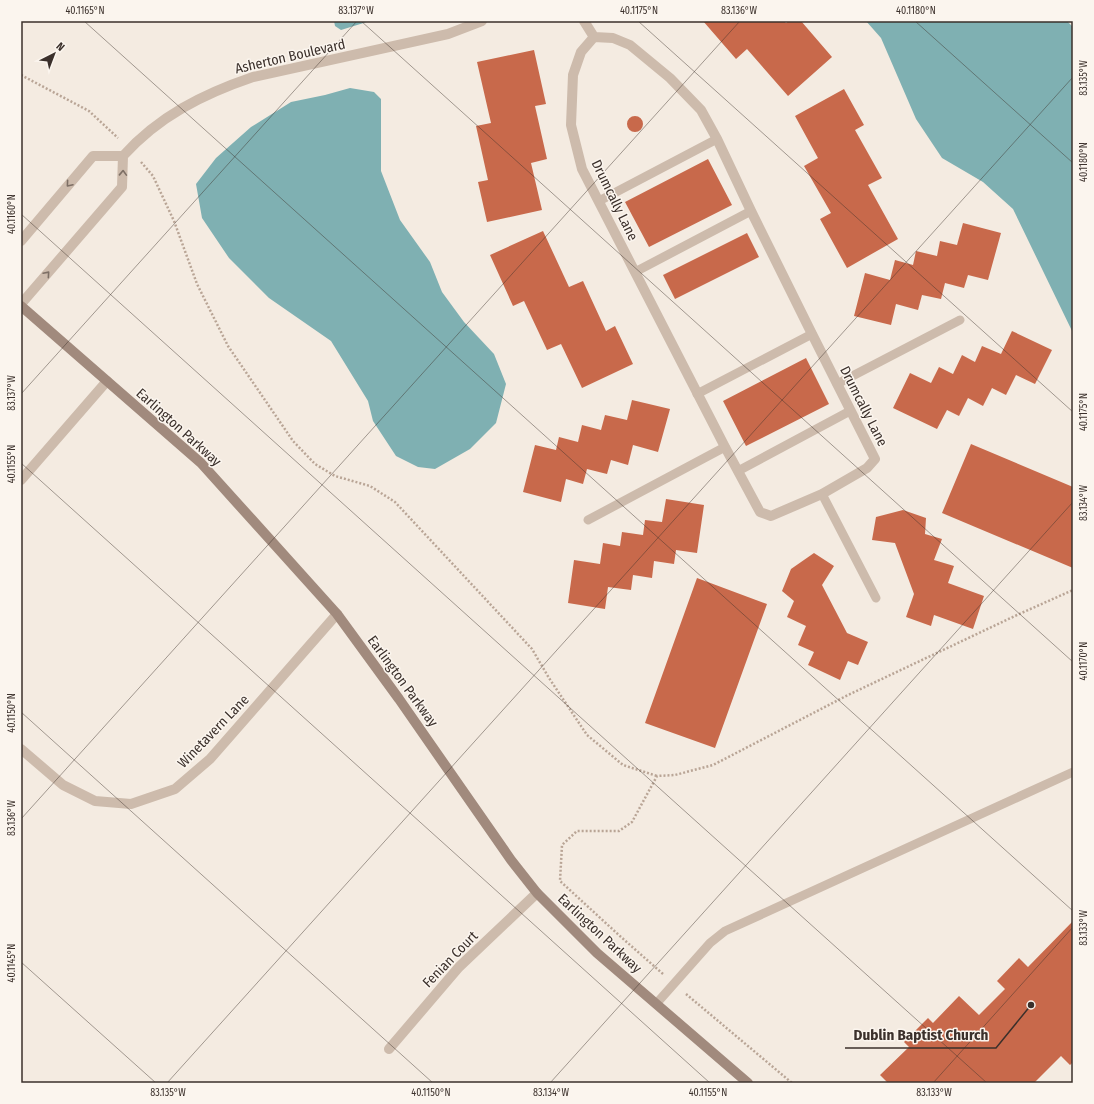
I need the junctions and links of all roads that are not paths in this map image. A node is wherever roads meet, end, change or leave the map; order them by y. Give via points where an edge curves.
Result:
1 (482, 21) edge
2 (584, 21) edge
3 (594, 37) junction
4 (717, 139) junction
5 (126, 153) junction
6 (599, 201) junction
7 (750, 211) junction
8 (21, 241) edge
9 (636, 272) junction
10 (21, 305) edge
11 (960, 320) dead end
12 (812, 334) junction
13 (107, 381) junction
14 (837, 384) junction
15 (698, 394) junction
16 (850, 412) junction
17 (725, 447) junction
18 (738, 471) junction
19 (21, 480) edge
20 (822, 494) junction
21 (588, 520) dead end
22 (876, 598) dead end
23 (337, 614) junction
24 (21, 749) edge
25 (1073, 772) edge
26 (537, 893) junction
27 (656, 1004) junction
28 (389, 1049) dead end
29 (748, 1083) edge

1 - 5 street, Asherton Boulevard via 448,34 253,77 228,85 185,105 153,127
2 - 3 street
3 - 4 street, Drumcally Lane via 613,38 630,45 670,78 701,110
3 - 6 street, Drumcally Lane via 581,52 574,75 571,124 582,169
4 - 6 lane
4 - 7 street, Drumcally Lane
5 -> 8 street via 93,156
10 -> 5 street via 122,187
6 - 9 street, Drumcally Lane
7 - 9 lane
7 - 12 street, Drumcally Lane
9 - 15 street, Drumcally Lane
10 - 13 street, Earlington Parkway
11 - 14 lane
12 - 14 street, Drumcally Lane
12 - 15 lane
13 - 19 street
13 - 23 street, Earlington Parkway via 201,462
14 - 16 street, Drumcally Lane
15 - 17 street, Drumcally Lane
16 - 18 lane
16 - 20 street, Drumcally Lane via 875,459 867,468
17 - 18 street, Drumcally Lane
17 - 21 lane
18 - 20 street, Drumcally Lane via 760,512 771,516
20 - 22 lane
23 - 24 street, Winetavern Lane via 210,759 174,789 131,804 95,801 63,786
23 - 26 street, Earlington Parkway
25 - 27 lane via 725,932 710,943
26 - 27 street, Earlington Parkway via 598,953
26 - 28 street, Fenian Court via 459,967
27 - 29 street, Earlington Parkway

